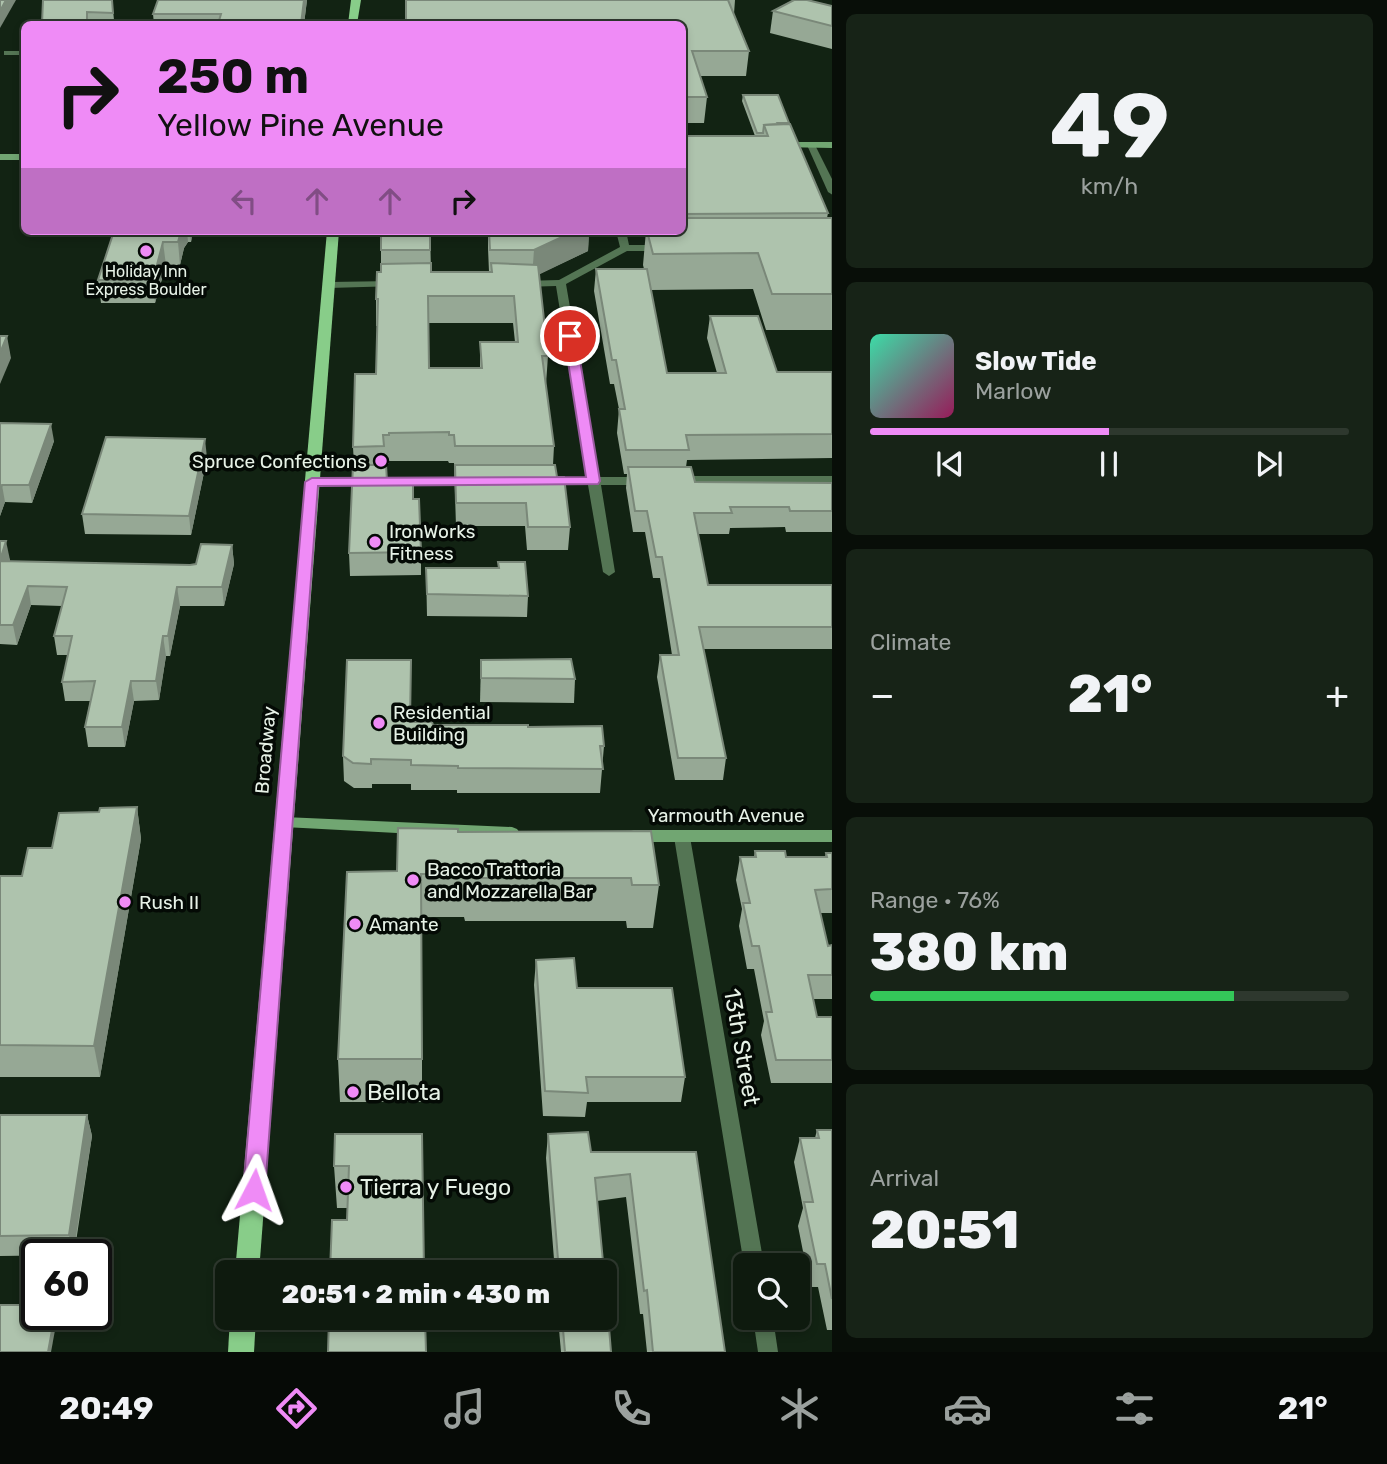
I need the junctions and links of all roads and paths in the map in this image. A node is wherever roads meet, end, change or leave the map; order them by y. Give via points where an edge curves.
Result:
1 (356, 0) edge
2 (354, 21) edge
3 (7, 53) dead end
4 (21, 53) edge
5 (774, 145) edge
6 (811, 145) junction
7 (832, 145) edge
8 (0, 157) edge
9 (21, 157) edge
10 (832, 192) edge
11 (333, 235) edge
12 (622, 235) edge
13 (625, 248) junction
14 (666, 248) edge
15 (561, 283) junction
16 (404, 284) edge
17 (509, 284) edge
18 (329, 285) junction
19 (832, 480) edge
20 (485, 481) edge
21 (540, 481) edge
22 (594, 481) junction
23 (312, 482) junction
24 (609, 572) dead end
25 (284, 822) junction
26 (524, 833) edge
27 (621, 836) edge
28 (832, 836) edge
29 (682, 837) junction
30 (752, 1253) edge
31 (248, 1260) edge
32 (242, 1330) edge
33 (765, 1330) edge
34 (241, 1352) edge
35 (768, 1352) edge

1 - 2 main road
3 - 4 street
5 - 6 street
6 - 7 street
6 - 10 street
8 - 9 street
11 - 18 main road, Broadway
12 - 13 street
13 - 14 street
13 - 15 street
15 - 17 street
15 - 22 street
16 - 18 street
18 - 23 main road, Broadway
19 - 22 street
20 - 23 street
21 - 22 street
22 - 24 street
23 - 25 main road, Broadway
25 - 26 street
25 - 31 main road, Broadway
27 - 29 street, Yarmouth Avenue
28 - 29 street, Yarmouth Avenue
29 - 30 street, 13th Street
32 - 34 main road
33 - 35 street

